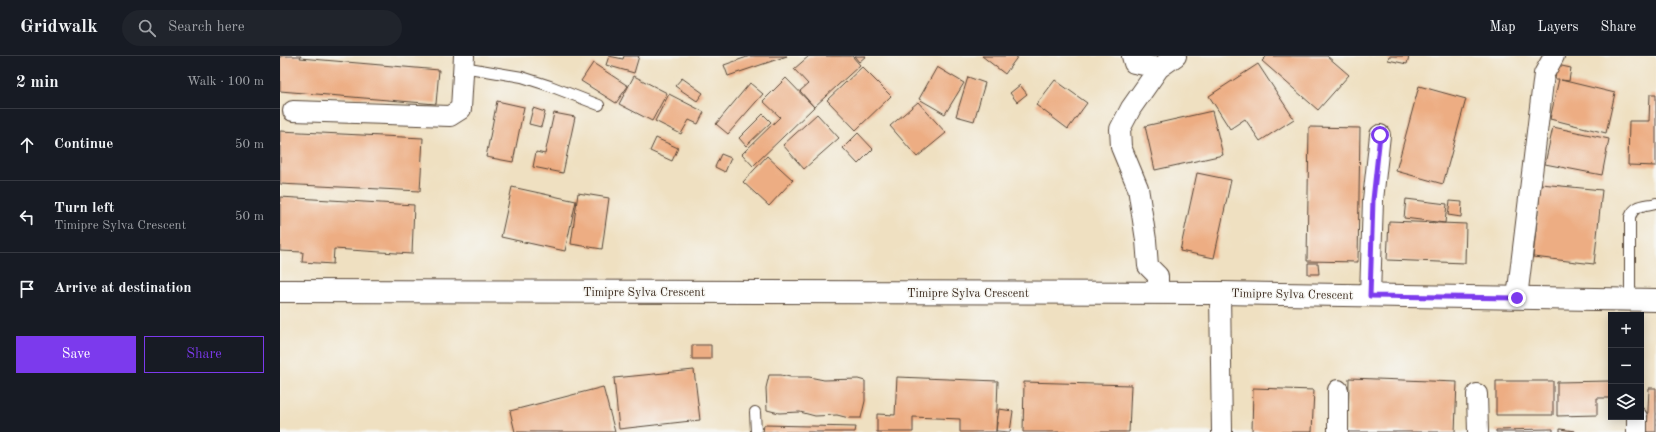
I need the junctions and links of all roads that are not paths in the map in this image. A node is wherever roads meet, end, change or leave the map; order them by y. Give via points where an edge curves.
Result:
1 (1132, 56) edge
2 (1176, 56) edge
3 (1554, 56) edge
4 (463, 61) edge
5 (1159, 68) junction
6 (599, 105) dead end
7 (293, 111) dead end
8 (1380, 135) dead end
9 (1656, 203) edge
10 (280, 291) edge
11 (1158, 293) junction
12 (1220, 293) junction
13 (1370, 296) junction
14 (1517, 298) junction
15 (1630, 300) junction
16 (1656, 300) edge
17 (1338, 390) dead end
18 (1477, 394) dead end
19 (755, 412) dead end
20 (1637, 420) edge
21 (756, 432) edge
22 (1222, 432) edge
23 (1338, 432) edge
24 (1478, 432) edge
25 (1637, 432) edge

1 - 5 street via 1134,63
2 - 5 street
3 - 14 street via 1544,74
4 - 6 lane via 550,86
4 - 7 street via 461,109 450,116
5 - 11 street via 1131,108 1120,129 1121,147 1138,188 1148,266 1158,276
8 - 13 street via 1373,200
9 - 15 lane via 1637,207 1630,217
10 - 11 street, Timipre Sylva Crescent
11 - 12 street, Timipre Sylva Crescent
12 - 13 street, Timipre Sylva Crescent
12 - 22 street
13 - 14 street, Timipre Sylva Crescent
14 - 15 street, Timipre Sylva Crescent
15 - 16 street, Timipre Sylva Crescent
17 - 23 street
18 - 24 street
19 - 21 lane
20 - 25 street

